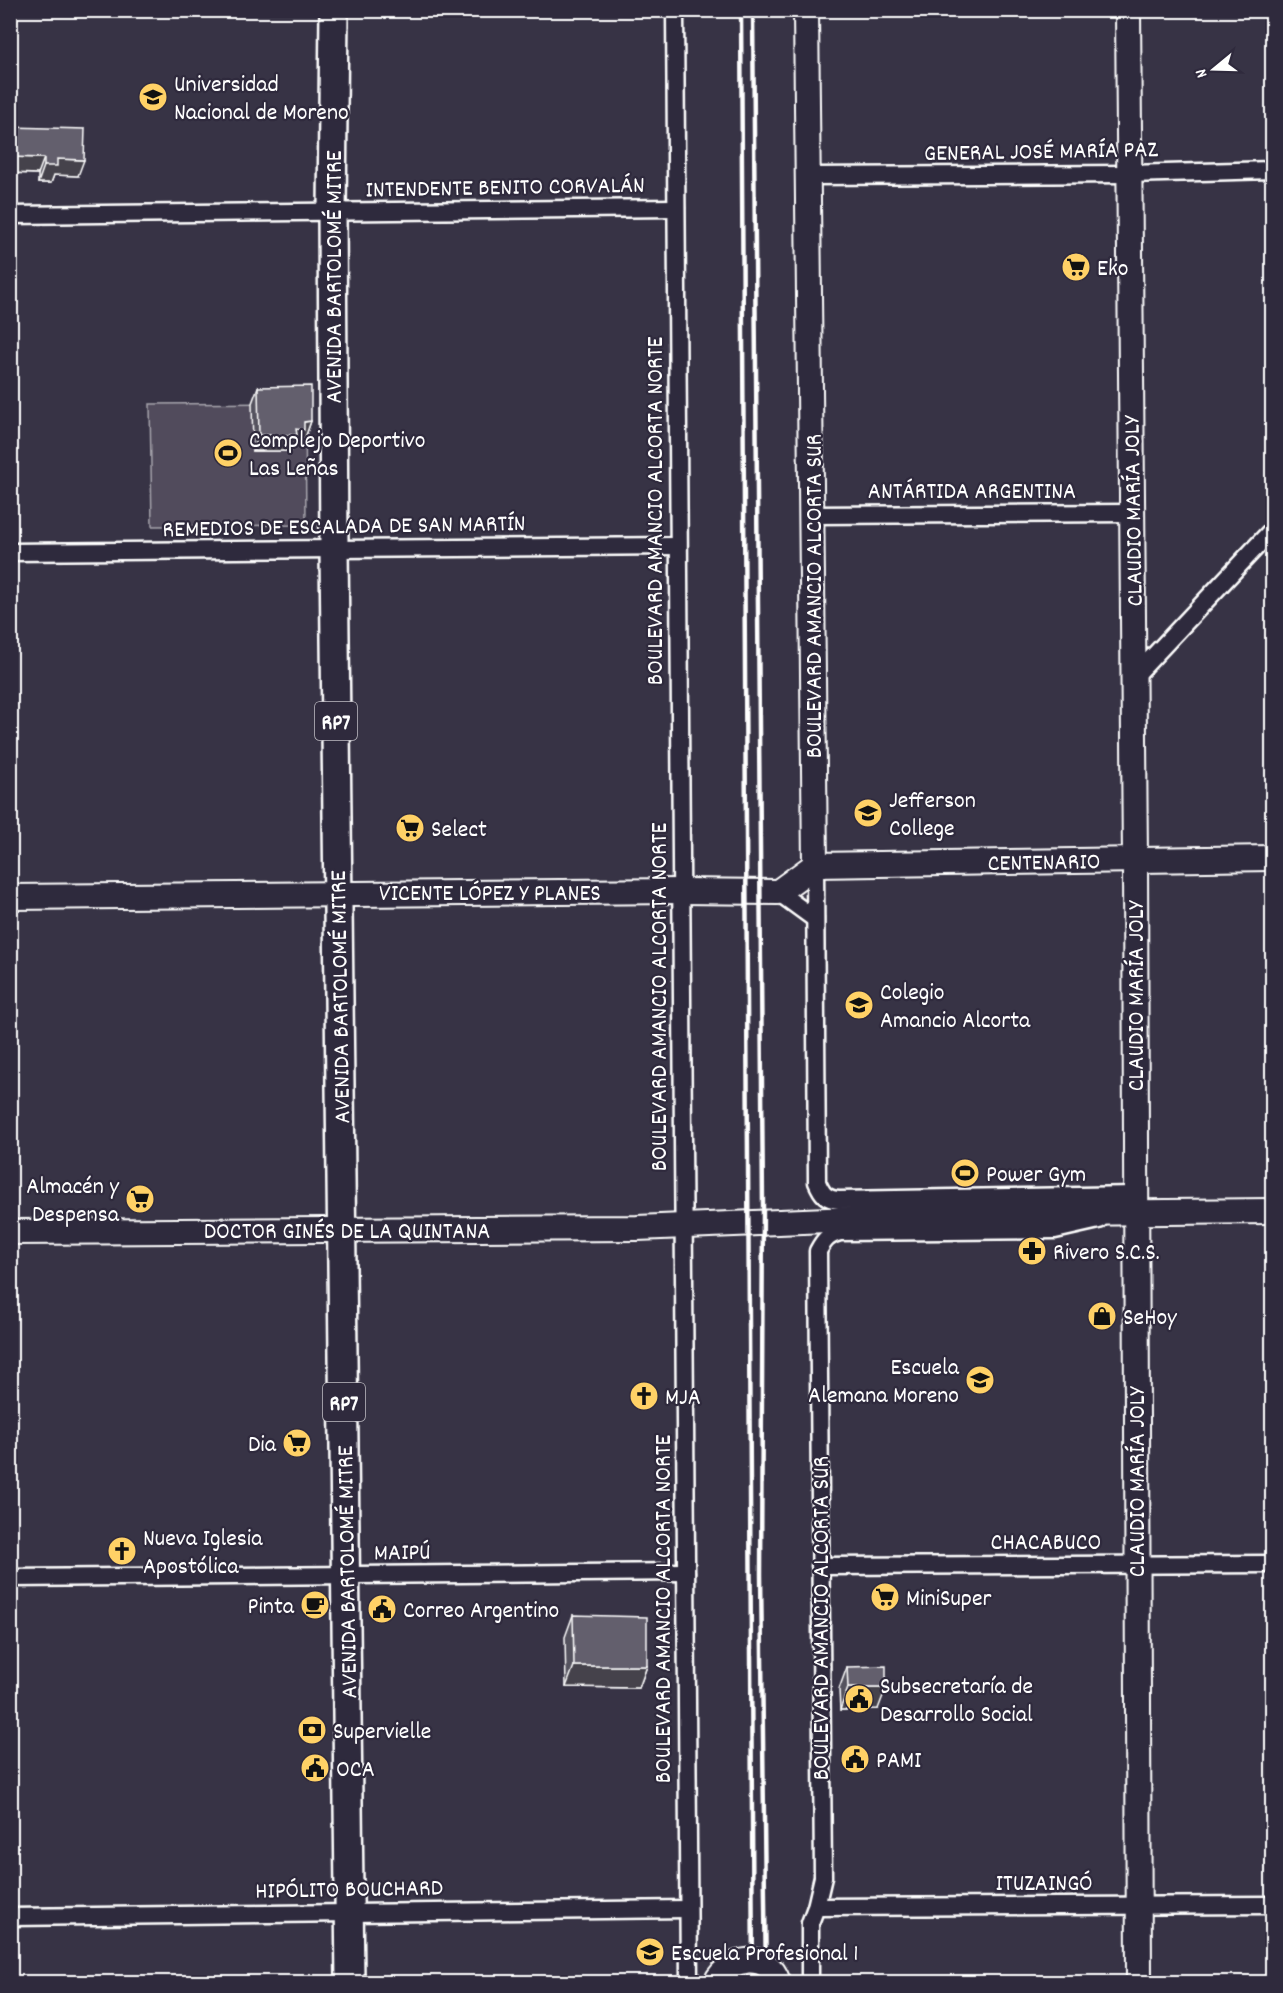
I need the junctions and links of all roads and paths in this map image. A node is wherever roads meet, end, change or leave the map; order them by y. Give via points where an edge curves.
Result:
1 (334, 10) edge
2 (675, 10) edge
3 (806, 10) edge
4 (1128, 10) edge
5 (1272, 170) edge
6 (1129, 174) junction
7 (809, 176) junction
8 (676, 208) junction
9 (332, 212) junction
10 (10, 215) edge
11 (1132, 513) junction
12 (812, 515) junction
13 (1272, 530) edge
14 (678, 546) junction
15 (334, 549) junction
16 (10, 552) edge
17 (1133, 678) junction
18 (1272, 858) edge
19 (1135, 860) junction
20 (815, 864) junction
21 (681, 891) junction
22 (778, 892) junction
23 (338, 893) junction
24 (10, 897) edge
25 (815, 919) junction
26 (1135, 1204) junction
27 (1272, 1211) edge
28 (683, 1227) junction
29 (342, 1229) junction
30 (10, 1232) edge
31 (1272, 1564) edge
32 (1136, 1565) junction
33 (820, 1566) junction
34 (686, 1572) junction
35 (346, 1575) junction
36 (10, 1578) edge
37 (1138, 1905) junction
38 (1272, 1905) edge
39 (816, 1907) junction
40 (688, 1909) junction
41 (349, 1912) junction
42 (10, 1917) edge
43 (350, 1983) edge
44 (688, 1983) edge
45 (716, 1983) edge
46 (778, 1983) edge
47 (810, 1983) edge
48 (1139, 1983) edge

1 - 9 main road, AVENIDA BARTOLOMÉ MITRE / RP7
2 - 8 street, BOULEVARD AMANCIO ALCORTA NORTE
3 - 7 street, BOULEVARD AMANCIO ALCORTA SUR
4 - 6 street, CLAUDIO MARÍA JOLY
5 - 6 street, GENERAL JOSÉ MARÍA PAZ
6 - 7 street, GENERAL JOSÉ MARÍA PAZ
6 - 11 street, CLAUDIO MARÍA JOLY
7 - 12 street, BOULEVARD AMANCIO ALCORTA SUR
8 - 9 street, INTENDENTE BENITO CORVALÁN
8 - 14 street, BOULEVARD AMANCIO ALCORTA NORTE
9 - 10 street, INTENDENTE BENITO CORVALÁN
9 - 15 main road, AVENIDA BARTOLOMÉ MITRE / RP7
11 - 12 street, ANTÁRTIDA ARGENTINA
11 - 17 street, CLAUDIO MARÍA JOLY
12 - 20 street, BOULEVARD AMANCIO ALCORTA SUR
13 - 17 street
14 - 15 street, REMEDIOS DE ESCALADA DE SAN MARTÍN
14 - 21 street, BOULEVARD AMANCIO ALCORTA NORTE
15 - 16 street, REMEDIOS DE ESCALADA DE SAN MARTÍN
15 - 23 main road, AVENIDA BARTOLOMÉ MITRE / RP7
17 - 19 street, CLAUDIO MARÍA JOLY
18 - 19 street, CENTENARIO
19 - 20 street, CENTENARIO
19 - 26 street, CLAUDIO MARÍA JOLY
20 - 22 street
20 - 25 street, BOULEVARD AMANCIO ALCORTA SUR
21 - 22 street, VICENTE LÓPEZ Y PLANES
21 - 23 street, VICENTE LÓPEZ Y PLANES
21 - 28 street, BOULEVARD AMANCIO ALCORTA NORTE
22 - 25 street
23 - 24 street, VICENTE LÓPEZ Y PLANES
23 - 29 main road, AVENIDA BARTOLOMÉ MITRE / RP7
25 - 26 street, BOULEVARD AMANCIO ALCORTA SUR via 817,1182 822,1192 839,1200
26 - 27 street, DOCTOR GINÉS DE LA QUINTANA
26 - 28 street, DOCTOR GINÉS DE LA QUINTANA
26 - 32 street, CLAUDIO MARÍA JOLY
26 - 33 street, BOULEVARD AMANCIO ALCORTA SUR via 1055,1230 840,1232 823,1241 818,1251
28 - 29 street, DOCTOR GINÉS DE LA QUINTANA
28 - 34 street, BOULEVARD AMANCIO ALCORTA NORTE
29 - 30 street, DOCTOR GINÉS DE LA QUINTANA
29 - 35 main road, AVENIDA BARTOLOMÉ MITRE / RP7
31 - 32 street, CHACABUCO
32 - 33 street, CHACABUCO
32 - 37 street, CLAUDIO MARÍA JOLY
33 - 39 street, BOULEVARD AMANCIO ALCORTA SUR via 823,1877
34 - 35 street, MAIPÚ
34 - 40 street, BOULEVARD AMANCIO ALCORTA NORTE
35 - 36 street, MAIPÚ
35 - 41 main road, AVENIDA BARTOLOMÉ MITRE / RP7
37 - 38 street, ITUZAINGÓ
37 - 39 street, ITUZAINGÓ
37 - 48 street, CLAUDIO MARÍA JOLY
39 - 47 street, BOULEVARD AMANCIO ALCORTA SUR via 810,1923
40 - 41 street, HIPÓLITO BOUCHARD
40 - 44 street, BOULEVARD AMANCIO ALCORTA NORTE
41 - 42 street, HIPÓLITO BOUCHARD
41 - 43 main road, AVENIDA BARTOLOMÉ MITRE / RP7
45 - 46 street, bridge via 730,1966 753,1961 770,1968

